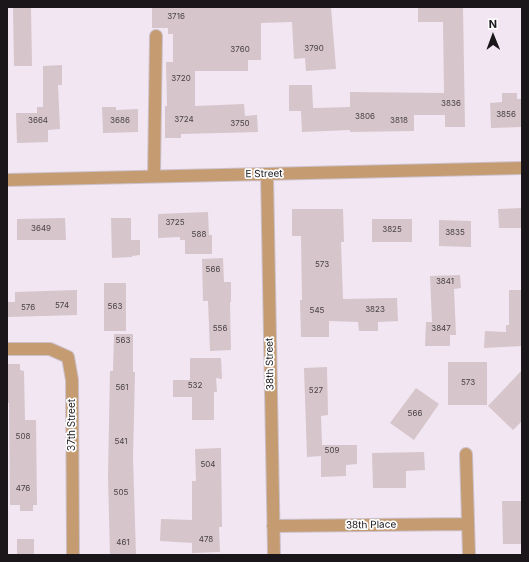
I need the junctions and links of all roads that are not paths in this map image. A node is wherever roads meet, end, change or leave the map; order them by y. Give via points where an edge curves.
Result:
1 (156, 36) dead end
2 (522, 168) edge
3 (267, 174) junction
4 (154, 176) junction
5 (7, 180) edge
6 (7, 349) edge
7 (466, 454) dead end
8 (468, 524) junction
9 (273, 526) junction
10 (74, 555) edge
11 (274, 555) edge
12 (468, 555) edge

1 - 4 street
2 - 3 street, E Street
3 - 4 street, E Street
3 - 9 street, 38th Street
4 - 5 street, E Street
6 - 10 street, 37th Street via 50,349 68,357 72,380
7 - 8 street
8 - 9 street, 38th Place
8 - 12 street
9 - 11 street, 38th Street

